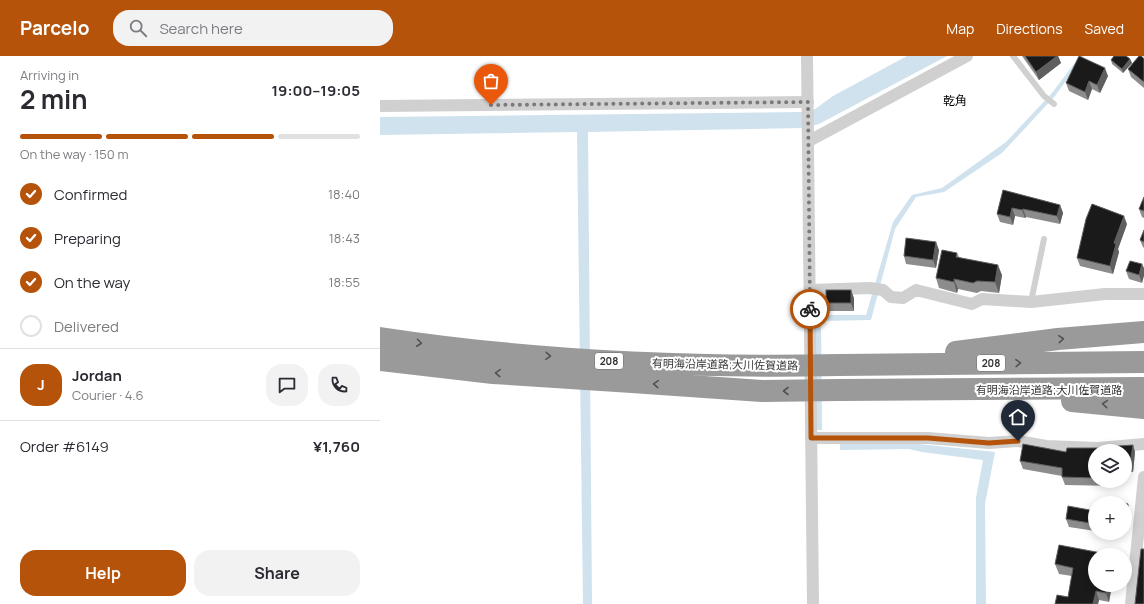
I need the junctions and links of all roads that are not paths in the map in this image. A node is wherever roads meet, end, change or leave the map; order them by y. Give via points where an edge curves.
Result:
1 (807, 56) edge
2 (967, 56) edge
3 (1013, 56) edge
4 (808, 104) junction
5 (1054, 104) dead end
6 (380, 106) edge
7 (809, 136) junction
8 (1044, 239) dead end
9 (810, 290) junction
10 (1144, 294) edge
11 (1031, 302) junction
12 (1144, 332) edge
13 (380, 338) edge
14 (380, 360) edge
15 (1144, 362) edge
16 (870, 365) junction
17 (1144, 388) edge
18 (882, 390) junction
19 (1144, 408) edge
20 (811, 438) junction
21 (1144, 444) edge
22 (1144, 477) edge
23 (1141, 537) edge
24 (813, 604) edge
25 (1131, 604) edge

1 - 4 street
2 - 7 street
3 - 5 lane via 1044,96
4 - 6 street
4 - 7 street
7 - 9 street
8 - 11 lane
9 - 11 street via 870,288 883,290 892,297 902,298 916,290 972,304 982,299
9 - 20 street
10 - 11 street via 1105,294
16 -> 12 highway via 1058,339
13 -> 16 highway, 有明海沿岸道路;大川佐賀道路 / 208, bridge via 495,352 634,363
18 -> 14 highway, 有明海沿岸道路;大川佐賀道路 / 208, bridge via 762,391 494,373
16 -> 15 highway, 有明海沿岸道路;大川佐賀道路 / 208
17 - 18 highway, 有明海沿岸道路;大川佐賀道路 / 208
19 -> 18 highway via 1043,397
20 - 21 street via 928,438 989,443 1018,441 1046,446 1098,448
20 - 24 street
22 - 23 street
23 - 25 street

